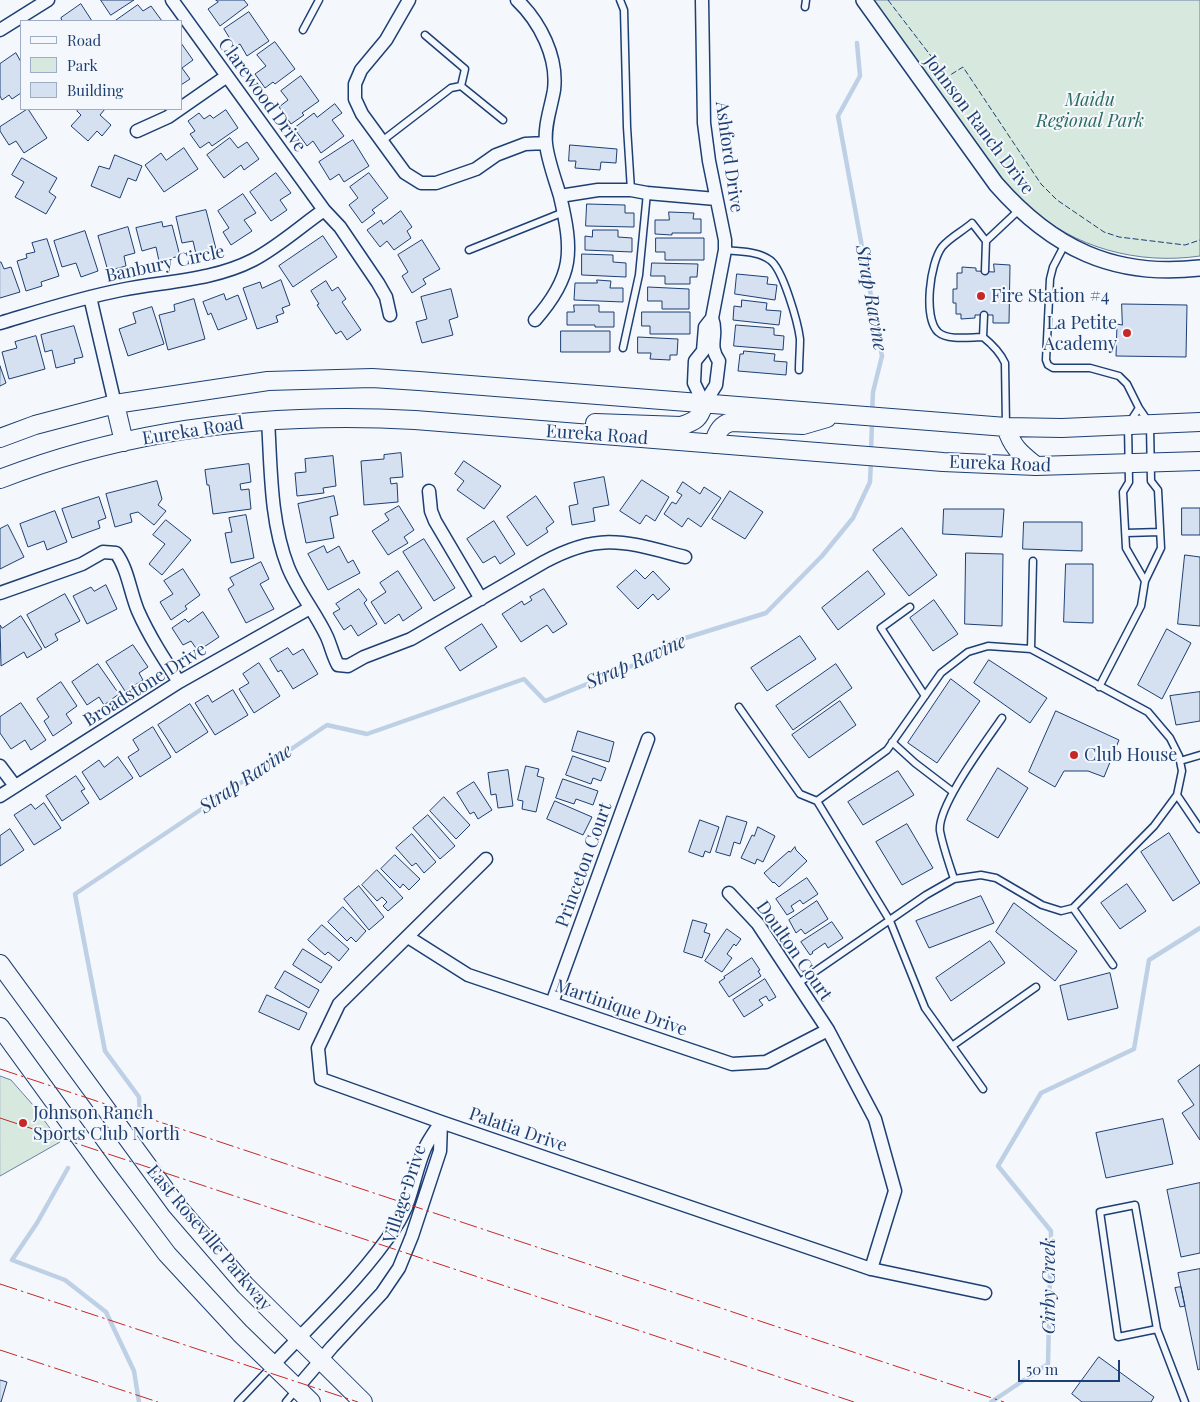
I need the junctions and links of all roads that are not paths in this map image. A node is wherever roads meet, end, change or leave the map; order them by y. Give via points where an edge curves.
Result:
1 (48, 0) edge
2 (172, 0) edge
3 (318, 0) edge
4 (409, 0) edge
5 (517, 0) edge
6 (620, 0) edge
7 (702, 0) edge
8 (864, 0) edge
9 (0, 30) edge
10 (303, 30) dead end
11 (425, 35) dead end
12 (227, 76) junction
13 (462, 86) junction
14 (182, 107) edge
15 (178, 110) edge
16 (503, 120) dead end
17 (137, 131) dead end
18 (382, 141) junction
19 (546, 143) junction
20 (631, 190) junction
21 (647, 194) junction
22 (560, 196) junction
23 (716, 199) junction
24 (324, 210) junction
25 (1019, 210) junction
26 (564, 212) junction
27 (986, 241) junction
28 (1065, 244) junction
29 (469, 250) dead end
30 (725, 250) junction
31 (1200, 268) edge
32 (985, 271) dead end
33 (90, 297) junction
34 (390, 314) dead end
35 (984, 315) dead end
36 (535, 320) dead end
37 (0, 323) edge
38 (983, 337) junction
39 (623, 348) dead end
40 (708, 351) junction
41 (798, 370) dead end
42 (115, 404) junction
43 (704, 404) junction
44 (1139, 408) junction
45 (847, 415) junction
46 (268, 420) junction
47 (1200, 422) edge
48 (1150, 424) junction
49 (1128, 425) junction
50 (1006, 427) junction
51 (561, 432) junction
52 (0, 438) edge
53 (124, 442) junction
54 (714, 444) junction
55 (1200, 461) edge
56 (1152, 463) junction
57 (1128, 464) junction
58 (1036, 466) junction
59 (0, 479) edge
60 (429, 491) dead end
61 (1160, 532) junction
62 (1126, 533) junction
63 (685, 557) dead end
64 (1034, 561) dead end
65 (1145, 581) junction
66 (0, 593) edge
67 (481, 599) junction
68 (310, 608) junction
69 (910, 608) dead end
70 (1031, 649) junction
71 (179, 682) junction
72 (1099, 687) junction
73 (925, 696) junction
74 (739, 707) dead end
75 (1002, 718) dead end
76 (648, 738) dead end
77 (892, 742) junction
78 (1200, 755) edge
79 (1180, 761) junction
80 (0, 766) edge
81 (15, 786) junction
82 (953, 792) junction
83 (1177, 795) junction
84 (0, 796) edge
85 (817, 801) junction
86 (1200, 829) edge
87 (486, 859) dead end
88 (954, 879) junction
89 (729, 893) dead end
90 (1073, 908) junction
91 (890, 921) junction
92 (408, 937) junction
93 (0, 964) edge
94 (1113, 965) dead end
95 (797, 984) junction
96 (1036, 987) dead end
97 (552, 1003) junction
98 (0, 1027) edge
99 (828, 1030) junction
100 (952, 1046) junction
101 (983, 1089) dead end
102 (441, 1122) junction
103 (870, 1268) junction
104 (985, 1293) dead end
105 (1157, 1329) junction
106 (298, 1338) junction
107 (320, 1360) junction
108 (273, 1366) junction
109 (297, 1388) junction
110 (238, 1402) edge
111 (286, 1402) edge
112 (311, 1402) edge
113 (363, 1402) edge
114 (1185, 1402) edge

1 - 9 street
2 - 12 street, Clarewood Drive
3 - 10 lane
4 - 18 street via 386,40 361,70 355,84 355,99 362,114
5 - 19 street via 528,11 554,63
6 - 20 lane via 624,10
7 - 23 street, Ashford Drive via 704,123
8 - 25 street, Johnson Ranch Drive via 996,184
11 - 13 lane via 465,70
12 - 14 street
12 - 24 street, Clarewood Drive
13 - 16 lane
13 - 18 lane via 451,88
15 - 17 street
18 - 19 street via 405,173 421,183 436,183 476,169 496,155 525,144
19 - 22 street
20 - 21 street
20 - 22 street via 598,190
21 - 23 street
21 - 39 lane via 639,275
22 - 26 street
23 - 30 street, Ashford Drive
24 - 33 street, Banbury Circle via 254,260 231,269 214,275
24 - 34 street, Clarewood Drive via 340,227 378,283 386,296
25 - 27 lane
25 - 28 street, Johnson Ranch Drive
26 - 29 lane
26 - 36 street via 569,244 562,282
27 - 32 lane
27 - 38 lane via 972,223 942,247 933,265 928,296 938,332 948,337
28 - 31 street, Johnson Ranch Drive via 1129,266 1167,270
28 - 44 lane via 1050,279 1048,365 1054,368 1090,368 1119,376 1127,384
30 - 40 street, Ashford Drive via 712,318 715,326
30 - 41 lane via 763,256 773,261 779,270 799,334
33 - 37 street, Banbury Circle
33 - 42 street
35 - 38 lane
38 - 50 lane via 1002,355 1005,363
40 - 43 street, Ashford Drive via 719,361 716,385
40 - 43 street, Ashford Drive via 695,361 694,383
42 - 43 main road via 268,381 372,378
42 - 52 main road via 35,425
42 - 53 main road
43 - 45 main road
43 - 51 main road via 694,422 681,426 595,423
44 - 48 lane
44 - 49 lane
45 - 50 main road
45 - 54 main road via 803,424 731,422 716,433
46 - 51 main road, Eureka Road via 368,418
46 - 53 main road, Eureka Road via 212,425
46 - 68 street via 274,505 281,545 288,567
47 - 48 main road
48 - 49 main road
48 - 56 lane
49 - 50 main road
49 - 57 lane
50 - 58 main road via 1018,452
51 - 54 main road, Eureka Road
53 - 59 main road, Eureka Road via 51,461
54 - 58 main road, Eureka Road
55 - 56 main road, Eureka Road
56 - 57 main road, Eureka Road
56 - 61 lane via 1152,481 1158,490
57 - 58 main road, Eureka Road
57 - 62 lane via 1129,482 1123,492
60 - 67 street via 431,511
61 - 62 lane
61 - 65 lane via 1161,548
62 - 65 lane via 1126,548
63 - 67 street via 620,542 582,545 561,553
64 - 70 lane
65 - 72 lane via 1141,606
66 - 71 street via 82,564 103,552 116,553 123,563 128,587 148,633
67 - 68 street via 411,639 348,666 338,665
68 - 71 street, Broadstone Drive
69 - 73 lane via 881,628
70 - 72 lane
70 - 73 lane via 988,646 968,652 942,673
71 - 81 street, Broadstone Drive
72 - 79 lane via 1148,712 1170,738
73 - 77 lane
74 - 85 lane via 800,794
75 - 82 lane
76 - 97 street, Princeton Court
77 - 82 lane
77 - 85 lane via 887,750
78 - 79 lane
79 - 83 lane via 1182,771
80 - 81 street
81 - 84 street, Broadstone Drive
82 - 88 lane via 941,818 940,830
83 - 86 lane
83 - 90 lane via 1154,826
85 - 91 lane
87 - 92 street
88 - 90 lane via 980,875 996,878 1042,905 1061,911
88 - 91 lane
89 - 95 street, Doulton Court via 758,924
90 - 94 lane
91 - 95 lane
91 - 100 lane via 925,1008
92 - 97 street, Martinique Drive via 468,975
92 - 102 street, Palatia Drive via 339,1004 318,1048 321,1079
93 - 106 main road, East Roseville Parkway via 177,1206 245,1285
95 - 99 street, Doulton Court
96 - 100 lane
97 - 99 street, Martinique Drive via 732,1064 766,1062
98 - 108 main road via 167,1254
99 - 103 street, Doulton Court via 875,1119 895,1191
100 - 101 lane
102 - 103 street, Palatia Drive
102 - 106 street, Village Drive via 425,1147 397,1225 368,1264
102 - 107 street, Village Drive via 440,1151 399,1268 382,1293
103 - 104 street, Palatia Drive
105 - 105 lane via 1135,1205 1100,1212 1118,1337
105 - 114 lane
106 - 107 main road, East Roseville Parkway
106 - 108 street, Village Drive
107 - 109 street, Village Drive
107 - 113 main road, East Roseville Parkway
108 - 109 main road
108 - 110 lane
109 - 111 lane
109 - 112 main road

